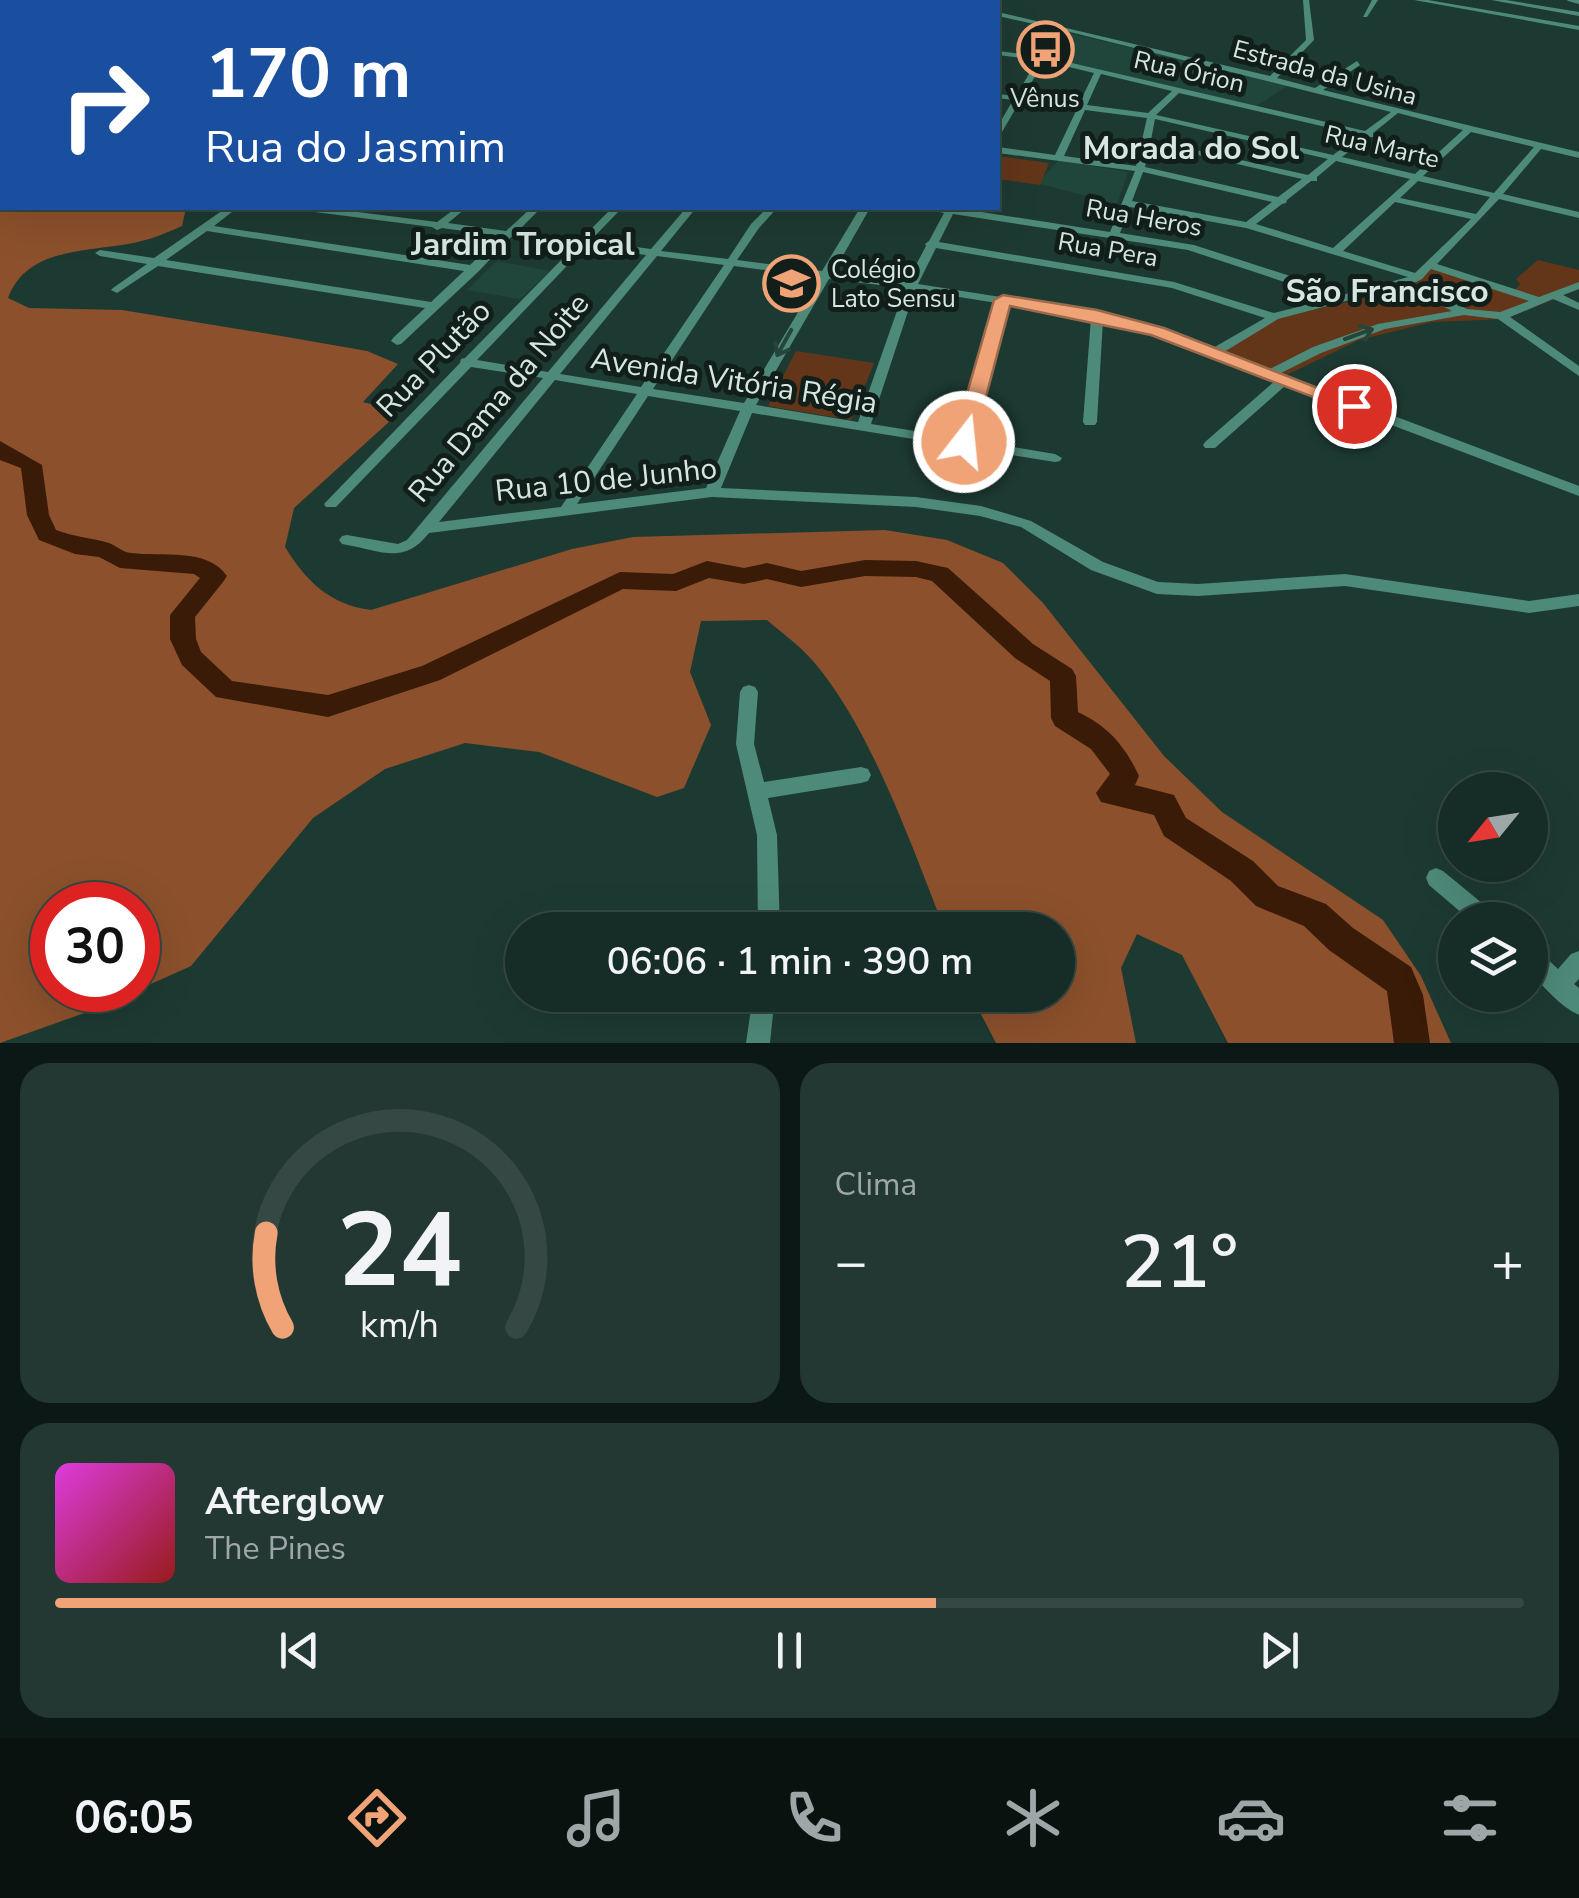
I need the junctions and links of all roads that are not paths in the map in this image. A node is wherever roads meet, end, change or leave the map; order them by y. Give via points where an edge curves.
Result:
1 (1306, 0) edge
2 (1364, 0) edge
3 (1417, 0) edge
4 (1467, 0) edge
5 (1494, 0) edge
6 (1570, 0) edge
7 (1374, 1) edge
8 (1579, 2) edge
9 (1527, 3) edge
10 (1460, 7) junction
11 (1000, 14) edge
12 (1579, 14) edge
13 (1365, 16) dead end
14 (1511, 16) junction
15 (1060, 28) junction
16 (1498, 28) dead end
17 (1579, 28) edge
18 (1000, 52) edge
19 (1041, 58) junction
20 (1357, 63) dead end
21 (1098, 72) junction
22 (1273, 78) junction
23 (1178, 90) junction
24 (1317, 90) junction
25 (1000, 96) edge
26 (1016, 98) junction
27 (1086, 107) junction
28 (1394, 113) junction
29 (1152, 116) junction
30 (1000, 128) edge
31 (1468, 130) junction
32 (1370, 135) junction
33 (1146, 141) junction
34 (1539, 146) junction
35 (1000, 150) edge
36 (1579, 155) edge
37 (1059, 158) junction
38 (1342, 158) junction
39 (1140, 169) junction
40 (1416, 174) junction
41 (1314, 179) junction
42 (1499, 195) junction
43 (1392, 199) junction
44 (1283, 201) junction
45 (1125, 203) junction
46 (229, 210) edge
47 (327, 210) edge
48 (388, 210) edge
49 (458, 210) edge
50 (534, 210) edge
51 (615, 210) edge
52 (688, 210) edge
53 (771, 210) edge
54 (864, 210) edge
55 (949, 210) edge
56 (956, 210) edge
57 (1579, 216) edge
58 (378, 218) junction
59 (1478, 218) junction
60 (1248, 226) junction
61 (204, 227) junction
62 (437, 227) junction
63 (1114, 235) junction
64 (506, 236) junction
65 (581, 244) junction
66 (930, 244) junction
67 (1336, 252) junction
68 (100, 253) dead end
69 (651, 254) junction
70 (158, 260) junction
71 (730, 265) junction
72 (1430, 265) junction
73 (474, 269) junction
74 (823, 275) junction
75 (1412, 280) junction
76 (1579, 285) edge
77 (910, 286) junction
78 (116, 290) dead end
79 (1343, 296) junction
80 (1555, 296) junction
81 (1003, 300) junction
82 (1541, 301) junction
83 (433, 306) junction
84 (1579, 307) edge
85 (1464, 312) junction
86 (1097, 316) junction
87 (1502, 316) junction
88 (1274, 318) junction
89 (397, 341) dead end
90 (1214, 353) junction
91 (466, 362) junction
92 (1579, 372) edge
93 (552, 377) junction
94 (1277, 377) junction
95 (644, 391) junction
96 (746, 411) junction
97 (1090, 422) dead end
98 (863, 428) junction
99 (964, 442) junction
100 (1210, 445) dead end
101 (1055, 458) dead end
102 (1579, 490) edge
103 (712, 492) junction
104 (331, 504) dead end
105 (567, 508) junction
106 (422, 529) junction
107 (347, 540) dead end
108 (1579, 600) edge
109 (748, 692) dead end
110 (860, 774) dead end
111 (758, 791) junction
112 (1436, 878) dead end
113 (1465, 902) edge
114 (769, 912) edge
115 (1579, 962) edge
116 (1548, 978) edge
117 (1556, 987) junction
118 (1579, 1004) edge
119 (762, 1012) edge
120 (758, 1043) edge

1 - 22 street via 1310,40
2 - 7 street
3 - 10 street
4 - 10 street
5 - 9 street
6 - 8 street
7 - 13 street
9 - 12 street
9 - 14 street
10 - 14 street
11 - 15 street, Estrada da Usina
14 - 16 street
14 - 17 street
15 - 19 street
15 - 22 street, Estrada da Usina
18 - 19 street, Rua Órion
19 - 21 street, Rua Órion
19 - 26 street
20 - 24 street
21 - 23 street, Rua Órion
21 - 27 street
22 - 24 street, Estrada da Usina
23 - 29 street
23 - 32 street, Rua Órion
24 - 28 street, Estrada da Usina
25 - 26 street, Rua Marte
26 - 27 street, Rua Marte
26 - 30 street
27 - 29 street, Rua Marte
27 - 37 street
28 - 31 street, Estrada da Usina
28 - 32 street
29 - 33 street
29 - 38 street, Rua Marte
31 - 34 street, Estrada da Usina
31 - 40 street
32 - 38 street
33 - 39 street
33 - 41 street
34 - 36 street, Estrada da Usina
34 - 42 street
35 - 37 street
37 - 39 street
38 - 40 street, Rua Marte
38 - 41 street
39 - 44 street
39 - 45 street
40 - 42 street, Rua Marte
40 - 43 street
41 - 44 street
42 - 57 street, Rua Marte
42 - 59 street
43 - 59 street
43 - 67 street
44 - 60 street
45 - 60 street
45 - 63 street
46 - 61 street
47 - 58 street
48 - 58 street
49 - 62 street
50 - 64 street
51 - 65 street, Rua Plutão
52 - 69 street, Rua Dama da Noite
53 - 71 street
54 - 74 street
55 - 66 street
56 - 63 street, Rua Heros
58 - 62 street
59 - 72 street
60 - 67 street
61 - 70 street
61 - 73 street
62 - 64 street
63 - 79 street, Rua Heros via 1218,254
64 - 65 street
64 - 73 street
65 - 69 street
65 - 91 street, Rua Plutão
66 - 77 street
66 - 88 street, Rua Pera via 1174,285
67 - 75 street
68 - 70 street
69 - 71 street
69 - 93 street, Rua Dama da Noite
70 - 78 street
70 - 83 street
71 - 74 street
71 - 95 street
72 - 75 street
72 - 82 street
73 - 83 street
74 - 77 street
74 -> 96 street
75 - 79 street
75 - 85 street
76 - 80 street
77 - 81 street
77 - 98 street
79 - 88 street
80 - 82 street
80 - 84 street
81 - 86 street
81 - 99 street
82 - 87 street
83 - 89 street
85 - 87 street
94 -> 85 street via 1317,350 1382,326
86 - 90 street
86 - 97 street
87 - 92 street
88 - 90 street
90 - 94 street
91 - 93 street, Avenida Vitória Régia
91 - 104 street, Rua Plutão
93 - 95 street, Avenida Vitória Régia
93 - 106 street, Rua Dama da Noite
94 - 100 street
94 - 102 street
95 - 96 street, Avenida Vitória Régia
95 - 105 street
96 - 98 street, Avenida Vitória Régia
96 - 103 street
98 - 99 street, Avenida Vitória Régia
99 - 101 street, Avenida Vitória Régia
103 - 105 street, Rua 10 de Junho
103 - 108 street, Rua 10 de Junho via 981,511 1037,529 1118,575 1174,590 1344,580 1528,607
105 - 106 street, Rua 10 de Junho
106 - 107 street, Rua 10 de Junho via 398,550
109 - 111 street via 745,744
110 - 111 street
111 - 114 street via 767,834
112 - 113 street
115 - 117 street
116 - 117 street
117 - 118 street
119 - 120 street

